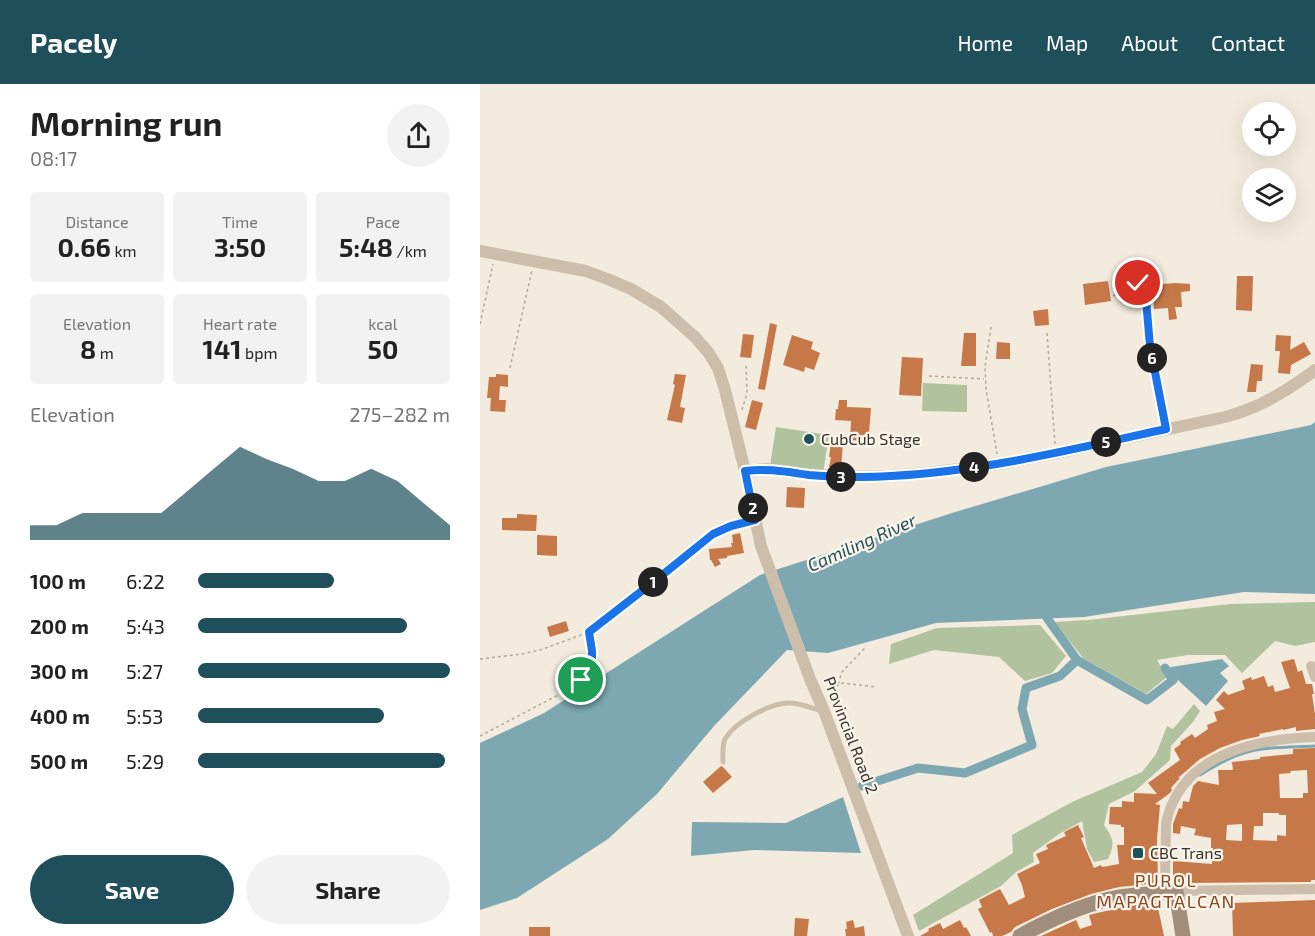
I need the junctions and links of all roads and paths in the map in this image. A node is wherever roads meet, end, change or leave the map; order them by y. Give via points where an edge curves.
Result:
1 (480, 251) edge
2 (495, 254) junction
3 (534, 261) junction
4 (1113, 296) dead end
5 (480, 324) edge
6 (992, 327) dead end
7 (1047, 333) dead end
8 (746, 363) dead end
9 (510, 368) dead end
10 (1315, 370) edge
11 (929, 376) dead end
12 (985, 379) junction
13 (734, 427) junction
14 (1166, 429) junction
15 (1056, 453) junction
16 (999, 464) junction
17 (745, 471) junction
18 (755, 520) junction
19 (589, 632) junction
20 (865, 648) dead end
21 (480, 659) edge
22 (1311, 666) dead end
23 (1315, 677) edge
24 (838, 684) junction
25 (876, 687) dead end
26 (823, 709) junction
27 (480, 736) edge
28 (1315, 737) edge
29 (723, 762) dead end
30 (1170, 889) junction
31 (1315, 889) edge
32 (908, 936) edge
33 (1020, 936) edge
34 (1175, 936) edge
35 (1183, 936) edge

1 - 2 street, Provincial Road 2
2 - 3 street, Provincial Road 2
2 - 5 path
3 - 9 path
3 - 13 street, Provincial Road 2 via 610,279 678,321 708,351 718,368
4 - 14 path via 1138,283 1145,286 1150,346
6 - 12 path
7 - 15 path
8 - 13 path via 747,393
10 - 14 street via 1277,396 1243,412
11 - 12 path
12 - 16 path
13 - 17 street, Provincial Road 2
14 - 15 street
15 - 16 street
16 - 17 street via 881,477
17 - 18 street, Provincial Road 2
18 - 19 path via 713,534
18 - 26 street, Provincial Road 2 via 761,546
19 - 21 path via 543,649
19 - 27 path via 592,668 581,680
20 - 24 path via 842,672
22 - 23 street
24 - 25 path
24 - 26 path
26 - 29 lane via 792,703 772,705 726,738
26 - 32 street, Provincial Road 2
28 - 30 street via 1242,747 1195,772 1180,788 1168,814
30 - 31 street
30 - 33 main road via 1093,904
30 - 34 main road
30 - 35 main road

